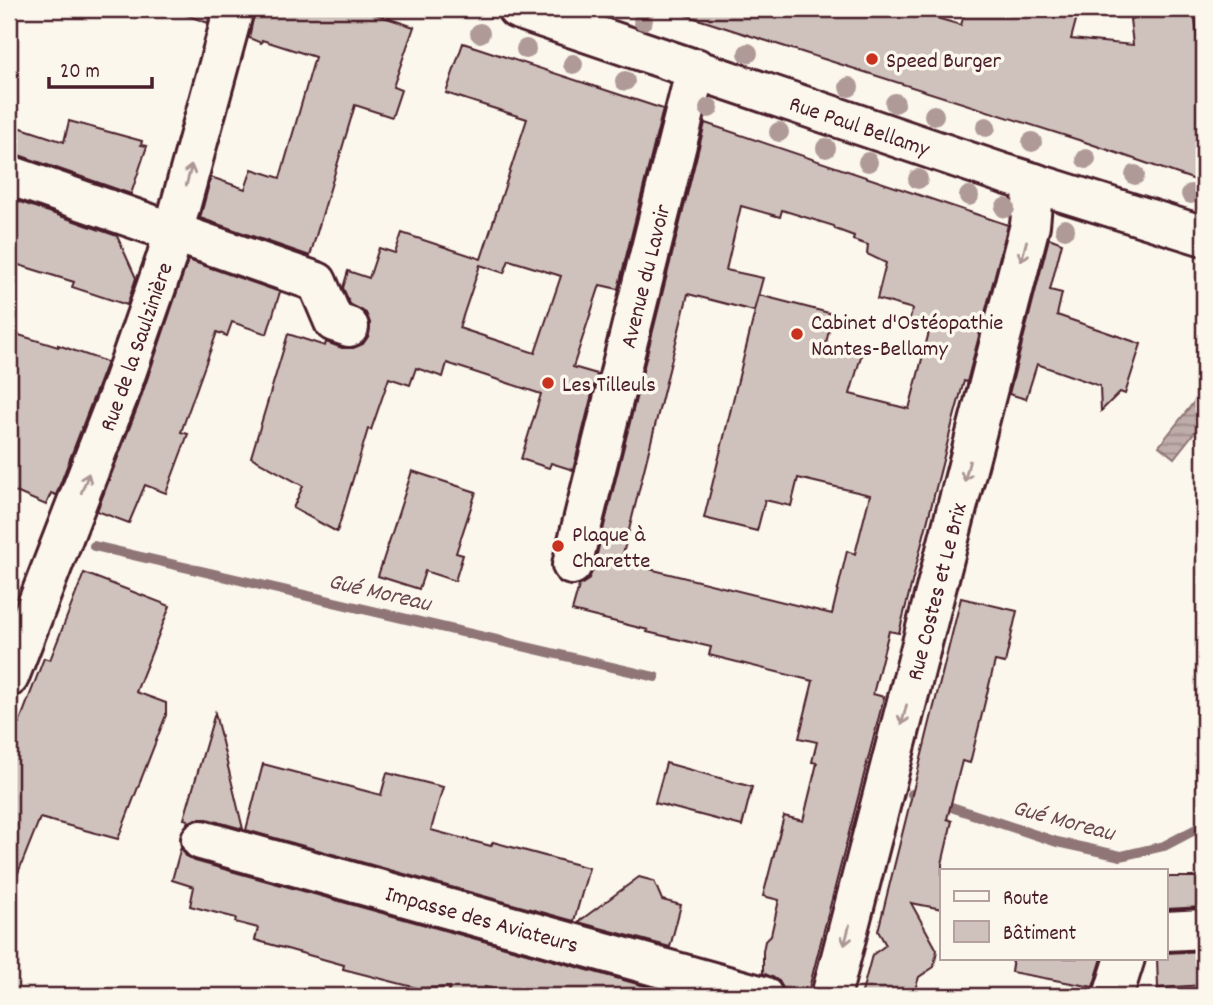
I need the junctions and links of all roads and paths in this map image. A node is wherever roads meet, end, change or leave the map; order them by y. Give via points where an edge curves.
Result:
1 (234, 9) edge
2 (517, 9) edge
3 (696, 68) junction
4 (9, 175) edge
5 (1034, 183) junction
6 (174, 232) junction
7 (1204, 236) edge
8 (349, 327) dead end
9 (572, 565) dead end
10 (9, 677) edge
11 (201, 840) dead end
12 (1204, 929) edge
13 (1168, 931) edge
14 (1124, 960) edge
15 (763, 996) edge
16 (831, 996) edge
17 (1114, 996) edge

6 -> 1 street, Rue de la Saulzinière
2 - 3 street, Rue Paul Bellamy
3 - 5 street, Rue Paul Bellamy
3 - 9 street, Avenue du Lavoir
4 - 6 street
5 - 7 street, Rue Paul Bellamy
5 -> 16 street, Rue Costes et Le Brix via 1030,225
6 - 8 street via 317,282 334,323
10 -> 6 street, Rue de la Saulzinière via 117,399
11 - 15 street, Impasse des Aviateurs
12 - 13 street
14 - 17 street

